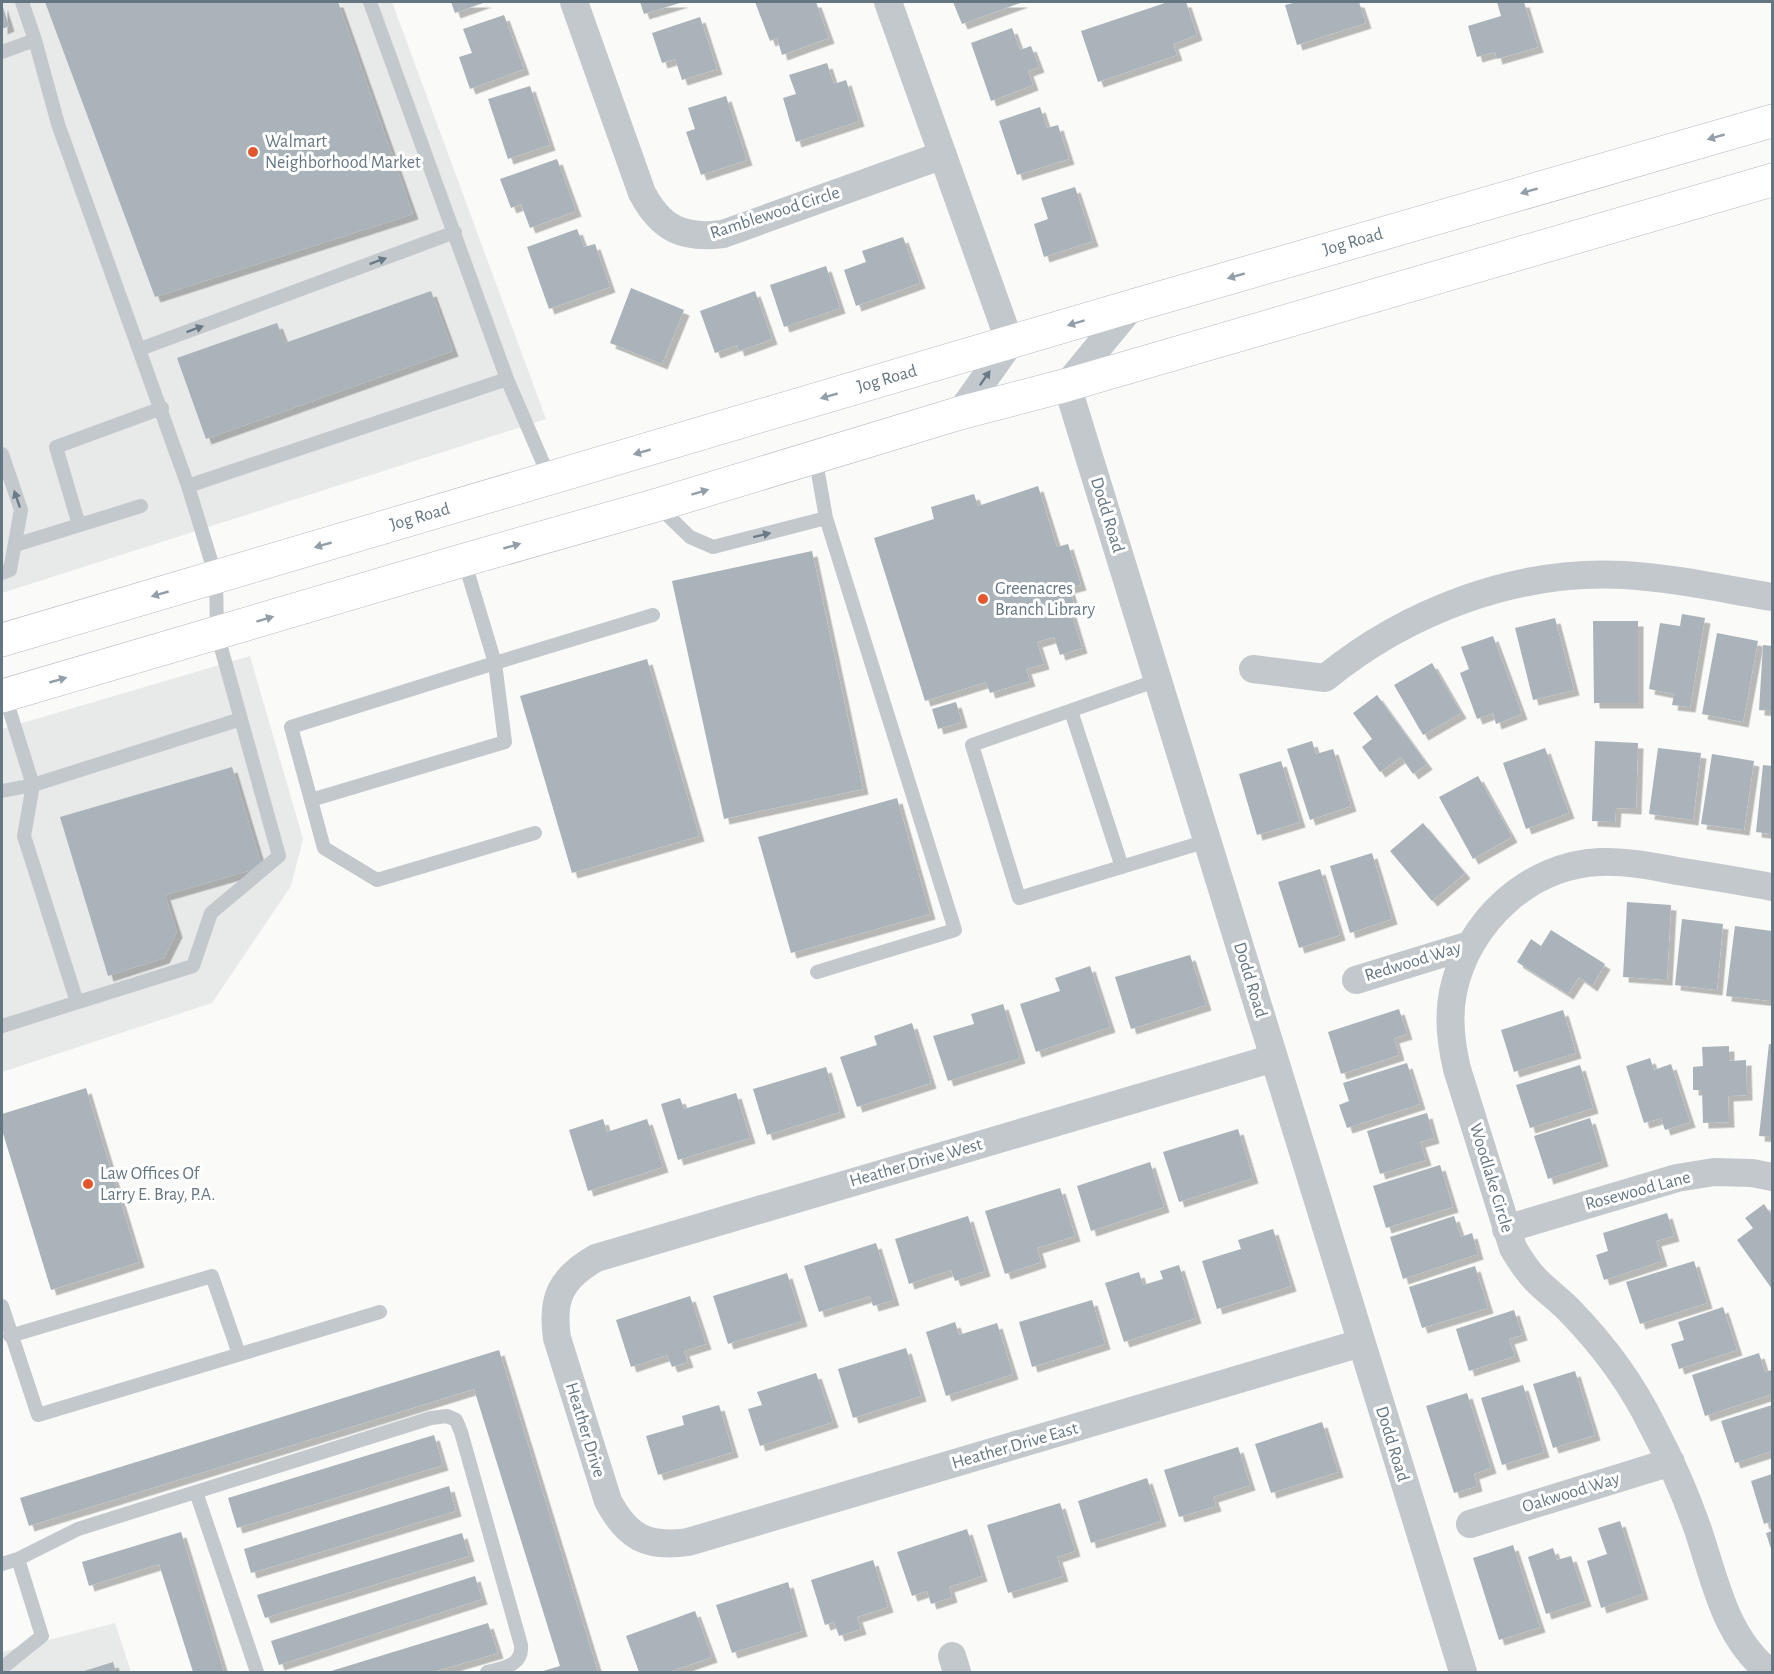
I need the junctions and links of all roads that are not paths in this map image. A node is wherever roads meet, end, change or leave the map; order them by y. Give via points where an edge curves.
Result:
1 (22, 2) edge
2 (370, 2) edge
3 (574, 2) edge
4 (888, 2) edge
5 (35, 40) junction
6 (2, 52) edge
7 (1773, 121) edge
8 (943, 155) junction
9 (1773, 180) edge
10 (455, 232) junction
11 (1132, 306) junction
12 (1010, 343) junction
13 (140, 349) junction
14 (507, 379) junction
15 (1066, 385) junction
16 (162, 408) junction
17 (960, 413) junction
18 (2, 454) edge
19 (815, 456) junction
20 (550, 479) junction
21 (188, 486) junction
22 (657, 505) junction
23 (141, 506) dead end
24 (826, 518) junction
25 (79, 525) junction
26 (15, 545) junction
27 (464, 560) junction
28 (2, 573) edge
29 (216, 577) junction
30 (1773, 597) edge
31 (653, 615) dead end
32 (217, 633) junction
33 (2, 640) edge
34 (495, 663) junction
35 (1253, 669) dead end
36 (1158, 680) junction
37 (3, 696) edge
38 (1071, 711) junction
39 (241, 719) junction
40 (33, 785) junction
41 (2, 791) edge
42 (311, 800) junction
43 (535, 833) dead end
44 (1207, 841) junction
45 (1122, 867) junction
46 (1773, 886) edge
47 (1470, 945) junction
48 (817, 972) dead end
49 (1356, 980) dead end
50 (77, 1002) junction
51 (2, 1026) edge
52 (1274, 1058) junction
53 (1773, 1177) edge
54 (1506, 1229) junction
55 (566, 1282) joint
56 (2, 1306) edge
57 (380, 1312) dead end
58 (10, 1336) junction
59 (1361, 1344) junction
60 (239, 1354) junction
61 (1671, 1462) junction
62 (196, 1492) junction
63 (1470, 1524) dead end
64 (668, 1545) joint
65 (18, 1559) junction
66 (2, 1564) edge
67 (2, 1668) edge
68 (257, 1672) edge
69 (487, 1672) edge
70 (1463, 1672) edge
71 (1769, 1672) edge

1 - 5 lane
2 - 10 lane
3 - 8 street, Ramblewood Circle via 642,193 651,211 683,233 723,234
4 - 8 street
5 - 6 lane
5 - 13 lane via 58,124
7 -> 11 main road, Jog Road
8 - 12 street
9 - 15 main road
13 -> 10 lane
10 - 14 lane
11 -> 12 main road, Jog Road
11 - 15 street
17 -> 12 street
12 -> 20 main road, Jog Road
13 - 16 lane
14 - 20 lane
14 - 21 lane
15 - 17 main road
15 - 36 street, Dodd Road
16 - 21 lane
16 - 25 lane via 56,447
17 - 19 main road
26 -> 18 lane via 21,510
22 -> 19 main road
19 - 24 lane
20 -> 29 main road, Jog Road
21 - 29 lane
22 -> 24 lane via 690,537 713,547
27 -> 22 main road
23 - 25 lane
24 - 48 lane via 955,930
25 - 26 lane
26 - 28 lane via 10,570
32 -> 27 main road
27 - 34 lane
29 - 32 lane
29 -> 33 main road, Jog Road
30 - 35 street via 1622,575 1534,582 1466,599 1412,621 1377,640 1325,678
31 - 34 lane
37 -> 32 main road
32 - 39 lane
34 - 42 lane via 504,742
34 - 42 lane via 291,727
36 - 38 lane
36 - 44 street, Dodd Road
37 - 40 lane
38 - 45 lane
38 - 45 lane via 972,745 1019,898
39 - 40 lane
39 - 50 lane via 279,856 211,913 193,966
40 - 41 lane
40 - 50 lane via 24,836
42 - 43 lane via 324,848 377,880
44 - 45 lane
44 - 52 street, Dodd Road
46 - 47 street, Woodlake Circle via 1637,864 1578,865 1541,877 1512,896 1484,923
47 - 49 street, Redwood Way
47 - 54 street, Woodlake Circle via 1453,992 1452,1051
50 - 51 lane
52 - 55 street, Heather Drive West via 596,1258 579,1267
52 - 59 street, Dodd Road
53 - 54 street, Rosewood Lane via 1714,1172 1677,1178
54 - 61 street, Woodlake Circle via 1523,1265 1601,1344 1628,1382
55 - 64 street, Heather Drive via 557,1300 557,1338 608,1501 617,1519 631,1533 649,1542
56 - 58 lane
57 - 60 lane
58 - 60 lane via 212,1276
58 - 60 lane via 38,1415
59 - 64 street, Heather Drive East
59 - 70 street, Dodd Road
61 - 63 street, Oakwood Way
61 - 71 street, Woodlake Circle via 1724,1613 1745,1648
62 - 65 lane via 78,1529
62 - 68 lane
62 - 69 lane via 431,1418 447,1416 456,1420 522,1653 509,1666
65 - 66 lane
65 - 67 lane via 42,1636

